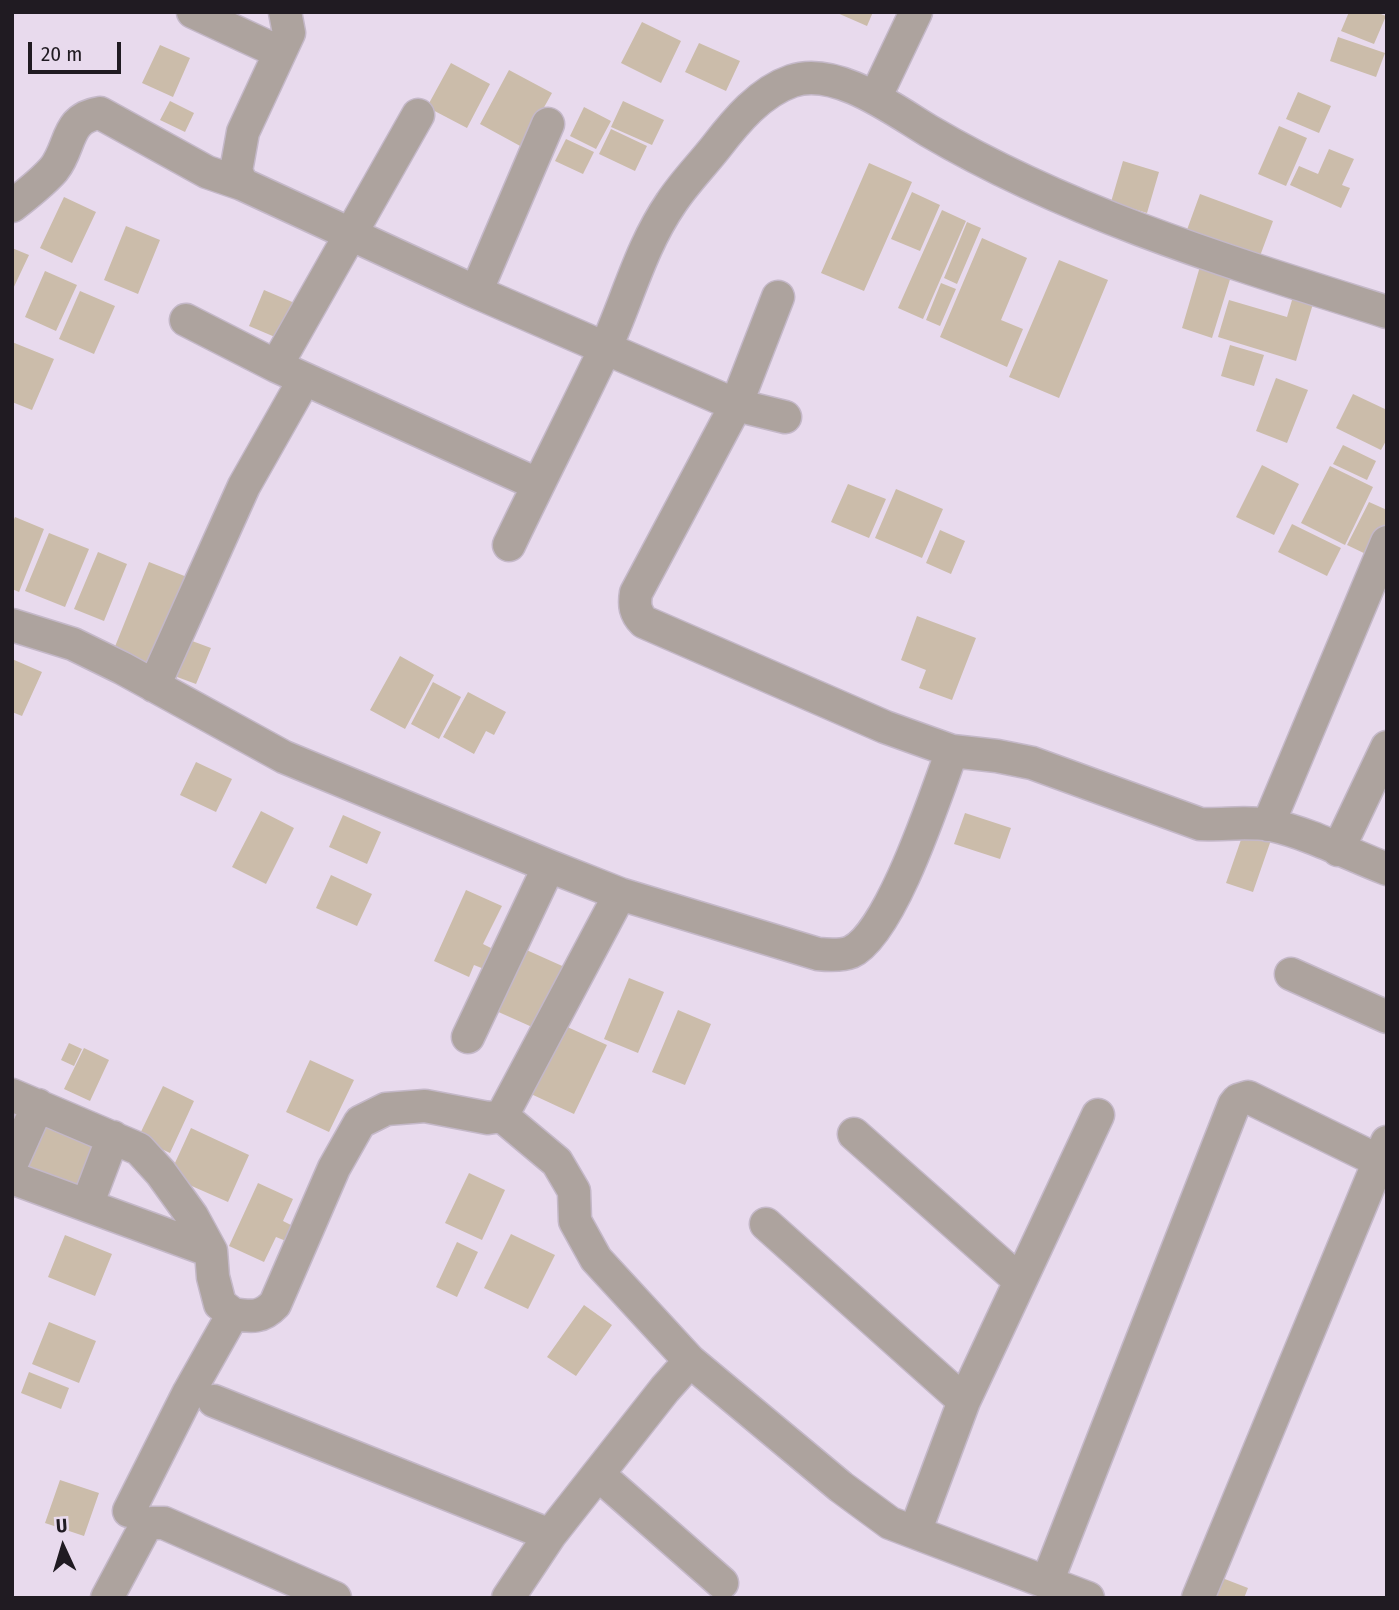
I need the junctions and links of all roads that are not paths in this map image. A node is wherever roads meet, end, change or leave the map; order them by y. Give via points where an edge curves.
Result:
1 (193, 12) edge
2 (285, 12) edge
3 (916, 12) edge
4 (279, 52) junction
5 (875, 98) junction
6 (418, 115) dead end
7 (548, 124) dead end
8 (242, 184) junction
9 (12, 206) edge
10 (352, 233) junction
11 (477, 292) junction
12 (778, 297) dead end
13 (1387, 312) edge
14 (186, 320) dead end
15 (605, 348) junction
16 (276, 366) junction
17 (304, 380) junction
18 (736, 405) junction
19 (785, 417) dead end
20 (537, 484) junction
21 (1387, 542) edge
22 (509, 545) dead end
23 (12, 625) edge
24 (154, 686) junction
25 (1387, 747) edge
26 (952, 751) junction
27 (1268, 825) junction
28 (1338, 850) junction
29 (549, 866) junction
30 (1387, 870) edge
31 (620, 894) junction
32 (1291, 974) dead end
33 (1387, 1017) edge
34 (468, 1037) dead end
35 (25, 1100) edge
36 (1098, 1115) dead end
37 (502, 1116) junction
38 (854, 1135) dead end
39 (113, 1137) junction
40 (1383, 1152) edge
41 (12, 1163) edge
42 (12, 1178) edge
43 (87, 1205) junction
44 (766, 1224) dead end
45 (211, 1251) junction
46 (1020, 1281) junction
47 (233, 1314) junction
48 (690, 1361) junction
49 (214, 1401) dead end
50 (964, 1401) junction
51 (599, 1475) junction
52 (129, 1511) dead end
53 (915, 1532) junction
54 (550, 1535) junction
55 (1047, 1582) junction
56 (712, 1586) edge
57 (107, 1598) edge
58 (335, 1598) edge
59 (508, 1598) edge
60 (1088, 1598) edge
61 (1198, 1598) edge

1 - 4 street
2 - 4 street via 289,33
3 - 5 street
4 - 8 street via 243,132 236,171
5 - 13 street via 972,157 1066,201 1237,264
5 - 15 street via 825,80 802,79 779,87 746,112 670,204 646,248
6 - 10 street
7 - 11 street
8 - 9 street via 207,172 100,113 77,121 56,166
8 - 10 street
10 - 11 street
10 - 16 street
11 - 15 street
12 - 18 street
14 - 16 street
15 - 18 street
15 - 20 street
16 - 17 street
17 - 20 street
17 - 24 street via 244,486
18 - 19 street
18 - 26 street via 640,584 635,601 638,615 644,622 872,722
20 - 22 street
21 - 27 street
23 - 24 street via 73,644
24 - 29 street via 284,757
25 - 28 street
26 - 27 street via 1032,764 1200,824
26 - 31 street via 901,882 878,924 852,952 818,954
27 - 28 street via 1303,833
28 - 30 street
29 - 31 street
29 - 34 street
31 - 37 street
32 - 33 street
35 - 39 street
35 - 41 street
36 - 46 street
37 - 47 street via 488,1118 425,1106 386,1109 360,1122 334,1168 275,1304 266,1314
37 - 48 street via 557,1162 575,1191 575,1221 596,1259
38 - 46 street
39 - 43 street
39 - 45 street via 139,1149 161,1173
40 - 55 street via 1248,1097 1234,1105
40 - 61 street
42 - 43 street
43 - 45 street
44 - 50 street
45 - 47 street via 220,1304
46 - 50 street
47 - 52 street
48 - 51 street
48 - 53 street via 841,1487 890,1522
49 - 54 street
50 - 53 street
51 - 54 street
51 - 56 street
53 - 55 street
54 - 59 street
55 - 60 street
57 - 58 street via 145,1527 154,1522

